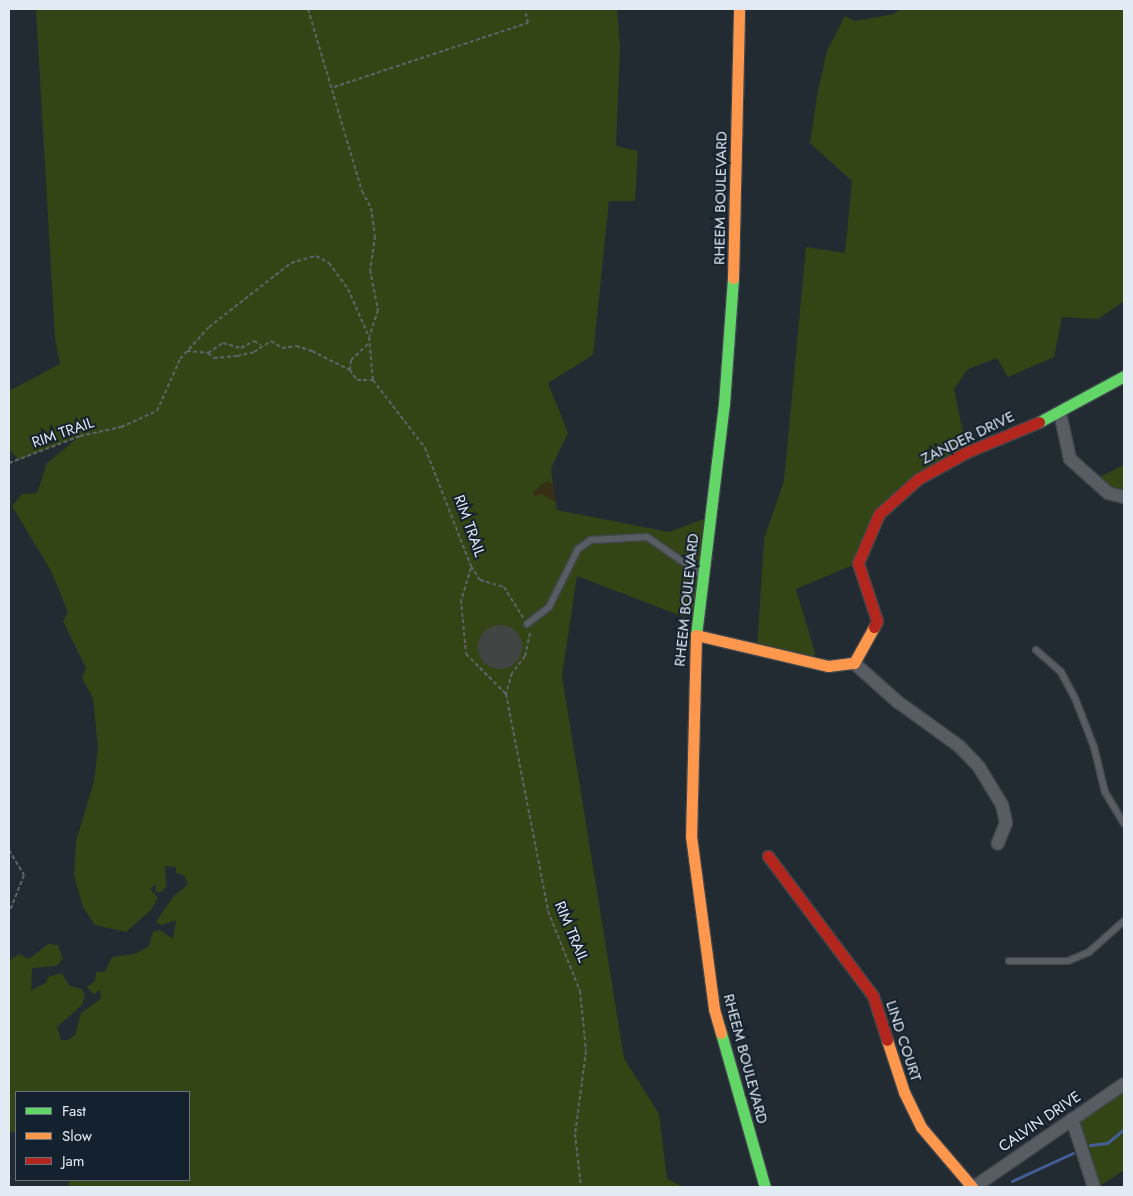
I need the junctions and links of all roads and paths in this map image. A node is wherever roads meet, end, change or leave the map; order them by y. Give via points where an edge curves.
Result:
1 (308, 9) edge
2 (525, 9) edge
3 (740, 11) edge
4 (334, 86) junction
5 (369, 337) junction
6 (369, 344) junction
7 (261, 345) junction
8 (187, 351) junction
9 (208, 353) junction
10 (350, 370) junction
11 (1124, 376) edge
12 (373, 380) junction
13 (1060, 413) junction
14 (9, 463) edge
15 (1124, 497) edge
16 (472, 566) junction
17 (702, 576) junction
18 (528, 624) junction
19 (696, 635) junction
20 (1036, 650) dead end
21 (854, 663) junction
22 (506, 694) junction
23 (1124, 824) edge
24 (998, 843) dead end
25 (9, 850) edge
26 (768, 856) dead end
27 (9, 913) edge
28 (1124, 921) edge
29 (1009, 961) dead end
30 (1124, 1084) edge
31 (1072, 1119) junction
32 (581, 1187) edge
33 (766, 1187) edge
34 (973, 1187) edge
35 (1094, 1187) edge

1 - 4 path
2 - 4 path via 528,23
3 - 17 street, RHEEM BOULEVARD via 736,242 724,404
4 - 5 path via 362,191 372,208 375,236 370,270 378,310
5 - 6 path, RIM TRAIL
5 - 8 path, RIM TRAIL via 348,289 329,263 310,256 291,263 209,327
6 - 10 path via 356,353
6 - 12 path, RIM TRAIL
7 - 9 path via 254,352 237,356 214,358
7 - 9 path via 254,341 241,348 223,343
7 - 10 path via 271,341 282,348 296,346
8 - 9 path
8 - 14 path, RIM TRAIL via 180,358 157,411 121,428 80,436
10 - 12 path via 357,380
11 - 13 street, ZANDER DRIVE
12 - 16 path, RIM TRAIL via 425,448
13 - 15 street via 1070,459 1108,493
13 - 21 street, ZANDER DRIVE via 968,452 918,480 879,514 858,563 877,621
16 - 18 path, RIM TRAIL via 480,580 504,588 513,597
16 - 22 path via 461,600 466,654
17 - 18 lane via 648,537 591,540 578,549 549,606
17 - 19 street, RHEEM BOULEVARD
18 - 22 path, RIM TRAIL via 530,642 525,656 512,673
19 - 21 street via 828,666
19 - 33 street, RHEEM BOULEVARD via 690,758 691,836 714,1009
20 - 23 lane via 1060,672 1075,698 1094,747 1105,792
21 - 24 street via 898,702 959,746 979,767 1002,805 1006,823
22 - 32 path, RIM TRAIL via 548,911 580,991 586,1051 575,1134
25 - 27 path via 24,875
26 - 34 street, LIND COURT via 873,996 904,1092 921,1127
28 - 29 lane via 1089,952 1068,960
30 - 31 street, CALVIN DRIVE
31 - 34 street, CALVIN DRIVE
31 - 35 street

